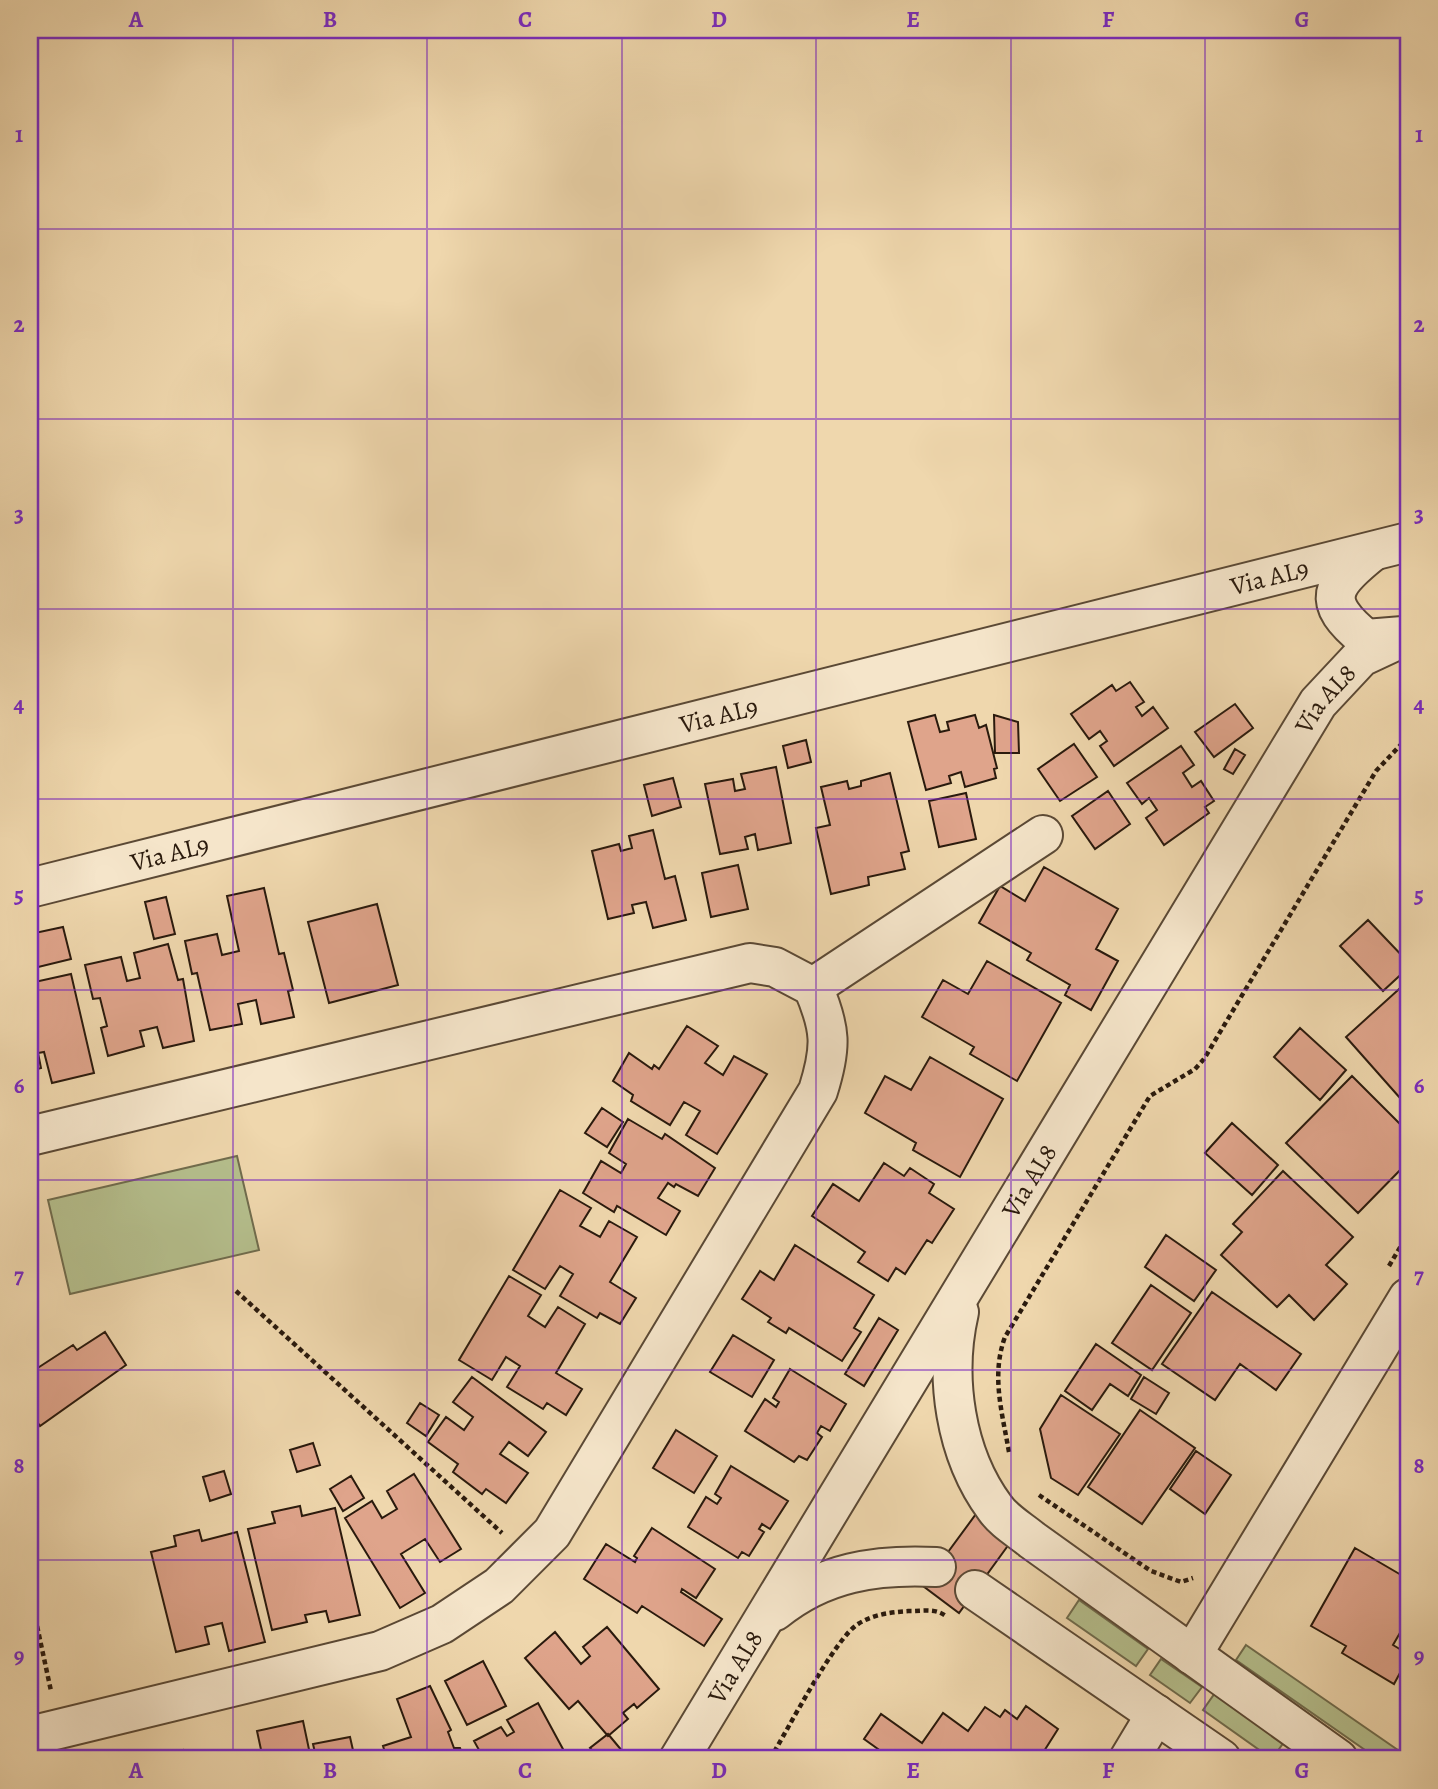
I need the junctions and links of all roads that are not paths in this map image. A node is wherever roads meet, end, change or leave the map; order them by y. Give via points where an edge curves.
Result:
1 (1391, 546) edge
2 (1406, 635) edge
3 (1043, 835) dead end
4 (30, 888) edge
5 (813, 987) junction
6 (30, 1136) edge
7 (1397, 1284) edge
8 (964, 1289) junction
9 (936, 1567) dead end
10 (975, 1590) dead end
11 (768, 1616) junction
12 (1192, 1656) junction
13 (1156, 1714) junction
14 (30, 1737) edge
15 (1317, 1754) edge
16 (679, 1759) edge
17 (1129, 1759) edge
18 (1221, 1759) edge

1 - 2 street via 1342,576 1334,597 1342,620 1366,639
1 - 4 street, Via AL9
2 - 8 street, Via AL8 via 1361,657 1318,703
3 - 5 street
5 - 6 street via 775,967 750,963 725,967
5 - 14 street via 830,1034 818,1091 552,1533 499,1586 442,1624 380,1651
7 - 12 street
8 - 11 street, Via AL8
8 - 12 street via 951,1345 952,1373 968,1461 981,1487 997,1511 1032,1540
9 - 11 street via 899,1565 835,1576 789,1599
10 - 13 street
11 - 16 street, Via AL8
12 - 15 street
13 - 17 street
13 - 18 street

